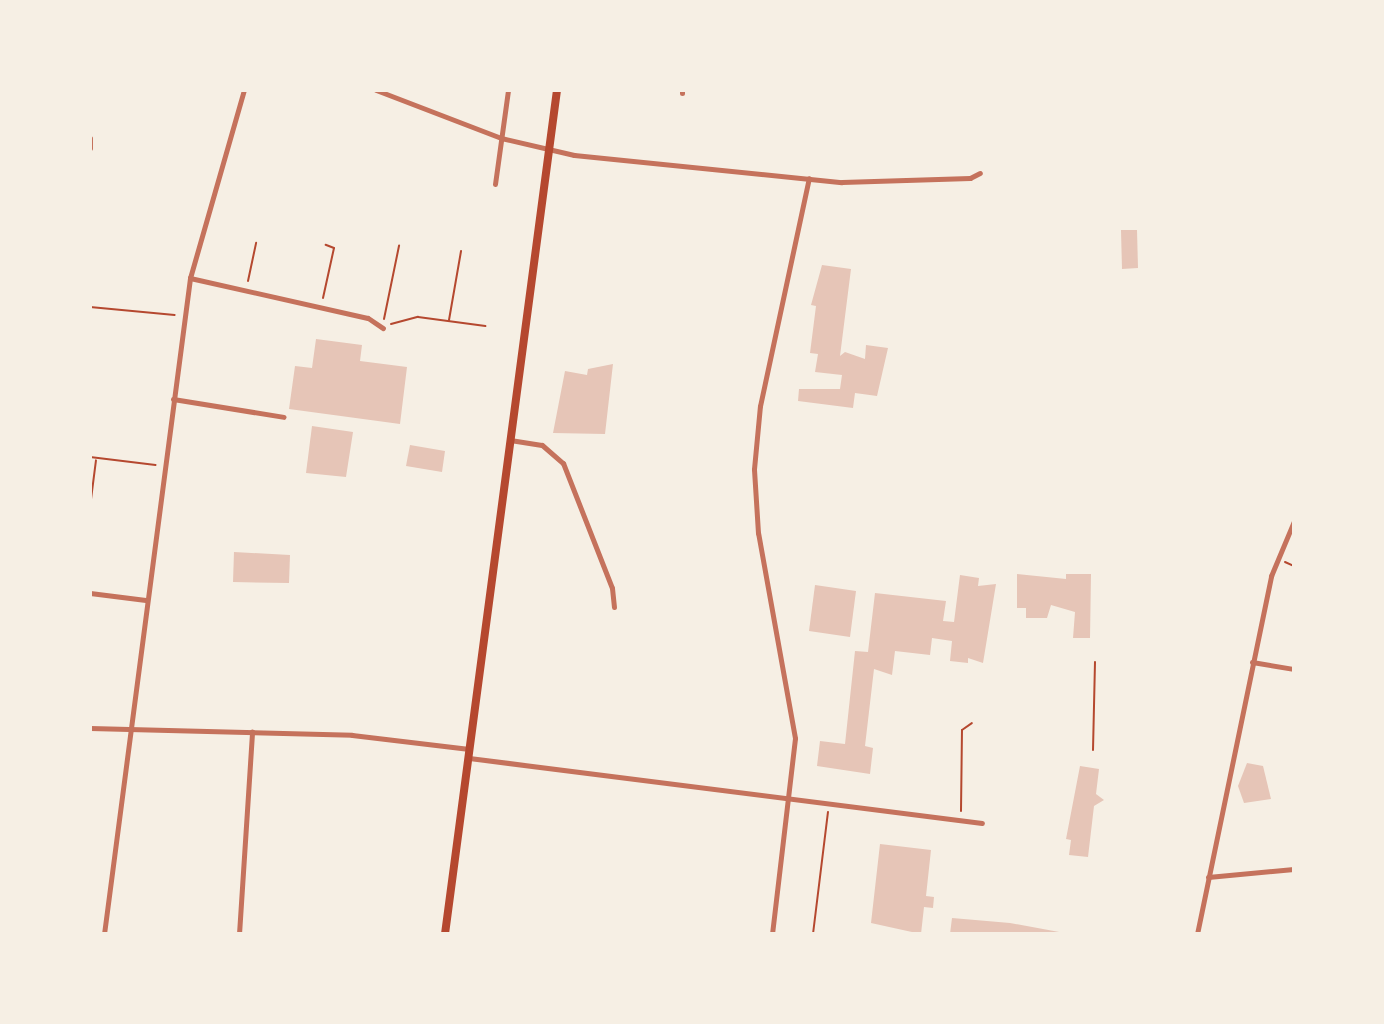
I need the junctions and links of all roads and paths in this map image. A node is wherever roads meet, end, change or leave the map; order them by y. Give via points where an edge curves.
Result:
1 (244, 90) edge
2 (376, 90) edge
3 (508, 90) edge
4 (557, 90) edge
5 (90, 138) edge
6 (501, 138) junction
7 (90, 148) edge
8 (549, 151) junction
9 (980, 173) dead end
10 (809, 178) junction
11 (495, 184) dead end
12 (256, 243) dead end
13 (326, 245) dead end
14 (399, 246) dead end
15 (461, 251) dead end
16 (190, 278) junction
17 (246, 290) junction
18 (90, 307) edge
19 (321, 307) junction
20 (184, 316) junction
21 (449, 321) junction
22 (485, 326) dead end
23 (383, 328) junction
24 (173, 399) junction
25 (284, 417) dead end
26 (509, 440) junction
27 (90, 457) edge
28 (97, 458) junction
29 (164, 466) junction
30 (90, 507) edge
31 (1294, 521) edge
32 (90, 593) edge
33 (146, 600) junction
34 (614, 607) dead end
35 (1095, 662) dead end
36 (1252, 662) junction
37 (1294, 669) edge
38 (972, 723) dead end
39 (90, 728) edge
40 (131, 730) junction
41 (252, 731) junction
42 (1093, 750) dead end
43 (468, 753) junction
44 (789, 798) junction
45 (827, 803) junction
46 (960, 820) junction
47 (982, 823) dead end
48 (1294, 869) edge
49 (1208, 877) junction
50 (104, 934) edge
51 (239, 934) edge
52 (445, 934) edge
53 (772, 934) edge
54 (813, 934) edge
55 (1197, 934) edge

1 - 16 street
2 - 6 street
3 - 6 street
4 - 8 main road
5 - 7 street
6 - 8 street
6 - 11 street
8 - 10 street
8 - 26 main road
9 - 10 street via 906,182
10 - 44 street via 760,406 754,469 758,533 794,718
12 - 17 path
13 - 19 path via 334,248
14 - 23 path
15 - 21 path
16 - 17 street
16 - 20 street
17 - 19 street
18 - 20 path
19 - 23 street via 368,318
20 - 24 street
21 - 22 path
21 - 23 path via 406,318
24 - 25 street
24 - 29 street
26 - 34 street via 542,445 563,463 612,588
26 - 43 main road
27 - 28 path
28 - 29 path
28 - 30 path
29 - 33 street
31 - 36 street via 1271,576
32 - 33 street
33 - 40 street
35 - 42 path
36 - 37 street
36 - 49 street
38 - 46 path via 962,730
39 - 40 street
40 - 41 street
40 - 50 street
41 - 43 street via 352,735
41 - 51 street
43 - 44 street
43 - 52 main road
44 - 45 street
44 - 53 street
45 - 46 street
45 - 54 path
46 - 47 street
48 - 49 street
49 - 55 street

